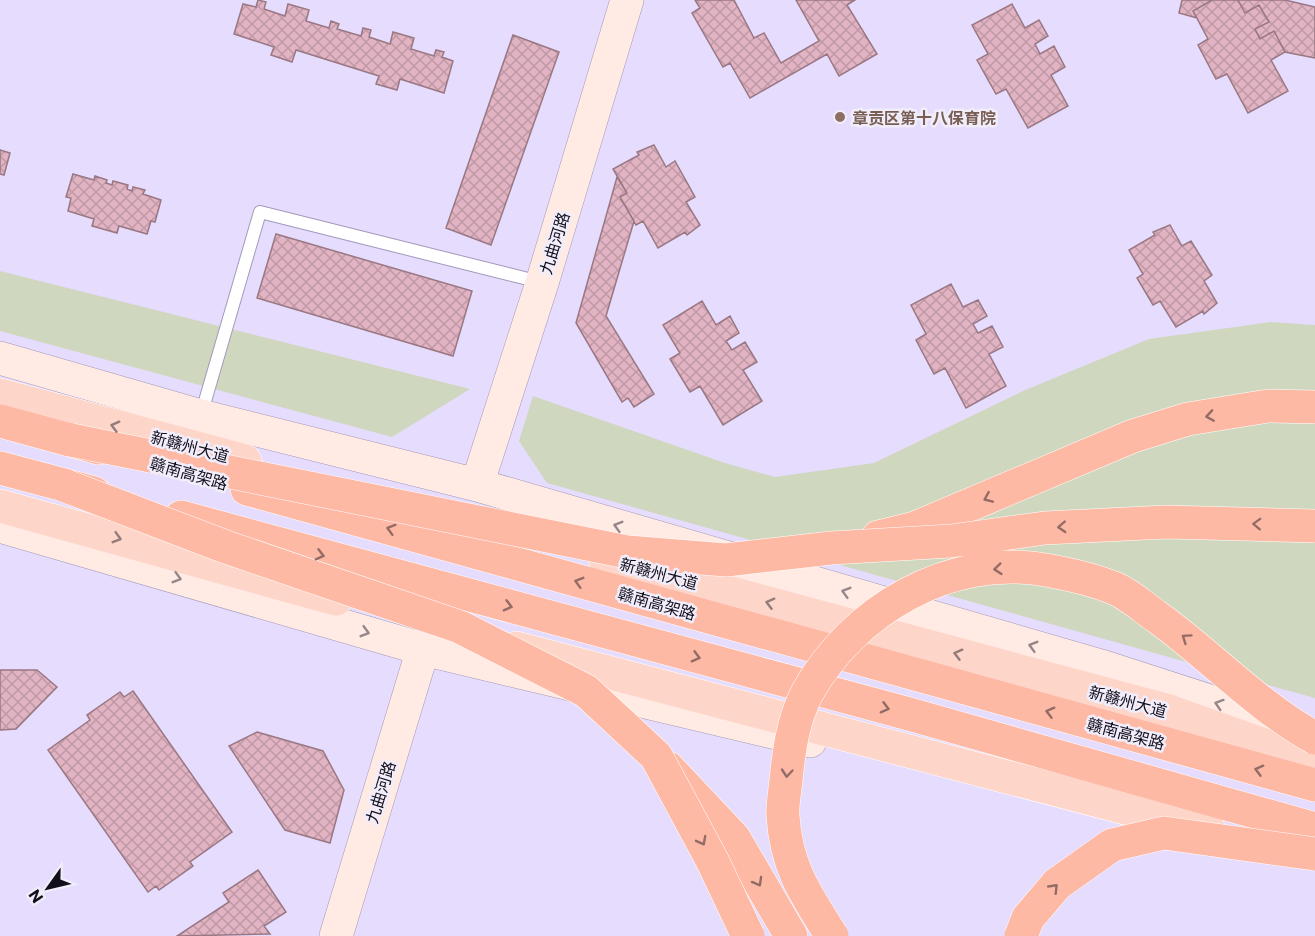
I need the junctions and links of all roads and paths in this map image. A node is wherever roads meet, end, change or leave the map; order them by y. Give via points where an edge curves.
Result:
1 (627, 0) edge
2 (542, 283) junction
3 (0, 358) edge
4 (0, 395) edge
5 (1315, 406) edge
6 (201, 416) junction
7 (0, 421) edge
8 (71, 440) junction
9 (0, 468) edge
10 (477, 485) junction
11 (66, 486) junction
12 (0, 506) edge
13 (0, 526) edge
14 (1315, 526) edge
15 (831, 548) junction
16 (423, 649) junction
17 (1315, 736) edge
18 (656, 756) junction
19 (1315, 763) edge
20 (1315, 785) edge
21 (1315, 830) edge
22 (1315, 854) edge
23 (1315, 862) edge
24 (336, 936) edge
25 (748, 936) edge
26 (791, 936) edge
27 (832, 936) edge
28 (1021, 936) edge

1 - 2 street, 九曲河路
2 - 6 lane via 260,212
2 - 10 street, 九曲河路
3 - 6 street
19 -> 4 main road, 新赣州大道 via 1169,711
5 -> 15 highway, bridge via 1268,406 1188,419 1133,436 915,528
6 - 10 street
7 - 8 highway, 赣南高架路
8 - 15 highway, bridge via 627,552 726,560
20 -> 8 highway, 赣南高架路, bridge
9 - 11 highway
17 -> 10 street via 1101,666
11 - 18 highway, bridge via 226,547 460,627 586,691
11 -> 21 highway, bridge via 909,714
12 -> 23 main road via 444,630 1154,813
13 -> 16 street
14 -> 15 highway, bridge via 1166,522 1045,528 951,541
16 - 23 street
16 - 24 street, 九曲河路
17 -> 27 highway, bridge via 1289,723 1196,645 1117,589 1045,570 1012,567 960,573 918,588 874,613 832,657 807,694 793,728 782,815 789,855 797,881
18 -> 25 highway, bridge
18 -> 26 highway, bridge via 734,838
28 -> 22 highway, bridge via 1028,918 1056,884 1112,845 1164,833

